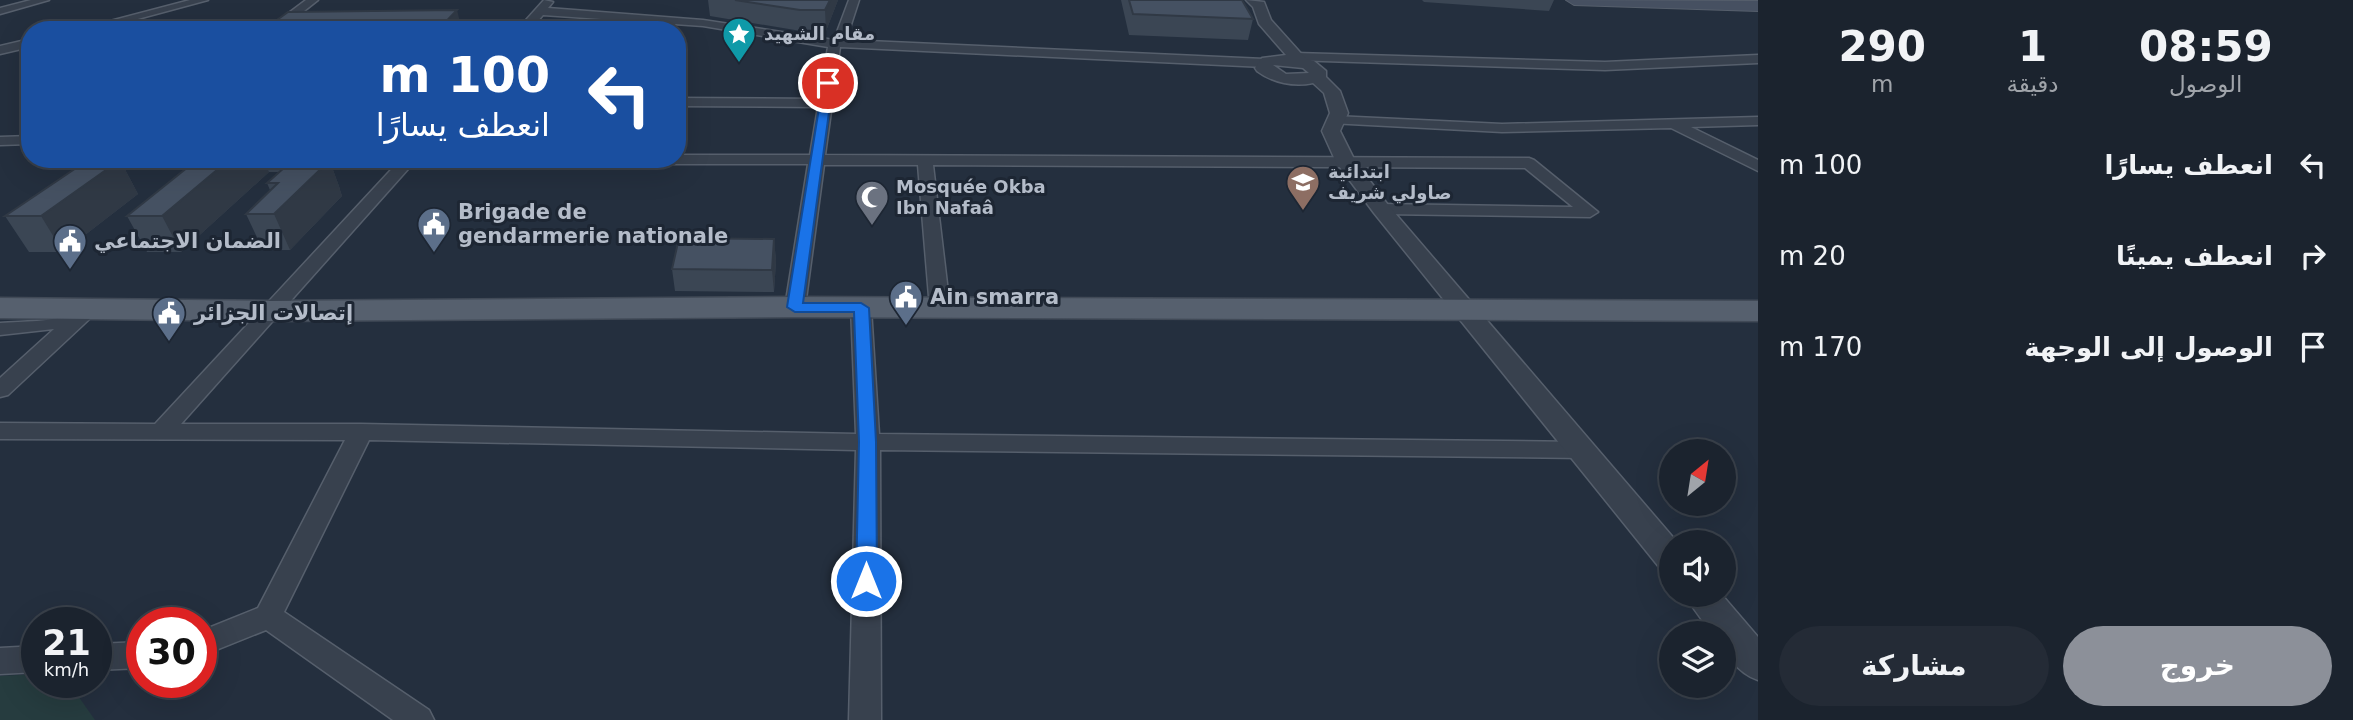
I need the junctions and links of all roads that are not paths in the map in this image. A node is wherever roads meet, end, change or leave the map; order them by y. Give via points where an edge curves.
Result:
1 (44, 0) edge
2 (203, 0) edge
3 (313, 0) edge
4 (549, 0) edge
5 (854, 0) edge
6 (1253, 0) edge
7 (1574, 0) edge
8 (1592, 0) edge
9 (1758, 6) edge
10 (0, 11) edge
11 (540, 11) junction
12 (118, 21) edge
13 (284, 21) edge
14 (531, 21) edge
15 (676, 21) edge
16 (686, 22) edge
17 (1284, 43) junction
18 (836, 44) junction
19 (21, 45) edge
20 (0, 50) edge
21 (1758, 60) edge
22 (1304, 65) junction
23 (1272, 66) junction
24 (686, 102) edge
25 (825, 103) junction
26 (1335, 120) junction
27 (1758, 121) edge
28 (1675, 124) junction
29 (21, 140) edge
30 (0, 141) edge
31 (686, 160) edge
32 (817, 161) junction
33 (925, 161) junction
34 (1346, 162) junction
35 (1758, 166) edge
36 (403, 168) edge
37 (1381, 209) junction
38 (795, 307) junction
39 (0, 308) edge
40 (861, 308) junction
41 (940, 309) junction
42 (1466, 310) junction
43 (269, 311) junction
44 (1758, 311) edge
45 (84, 312) junction
46 (0, 329) edge
47 (0, 390) edge
48 (0, 431) edge
49 (361, 432) junction
50 (160, 433) junction
51 (868, 442) junction
52 (1583, 450) junction
53 (1659, 543) edge
54 (1711, 607) edge
55 (268, 616) junction
56 (217, 637) edge
57 (21, 659) edge
58 (0, 660) edge
59 (1758, 664) edge
60 (418, 720) edge
61 (865, 720) edge

1 - 10 street
2 - 12 street
3 - 13 street
4 - 11 street
5 - 18 street
6 - 17 street
7 - 8 main road
8 - 9 main road
11 - 14 street
11 - 15 street
16 - 18 street
17 - 22 street
17 - 23 street
18 - 23 street
18 - 25 street
19 - 20 street
21 - 22 street via 1605,66
22 - 23 street via 1294,80
22 - 26 street via 1332,91 1339,113
24 - 25 street
25 - 32 street
26 - 28 street via 1502,128
26 - 34 street via 1331,131
27 - 28 street
28 - 35 street
29 - 30 street
31 - 32 street
32 - 33 street
32 - 38 street
33 - 34 street
33 - 41 street
34 - 37 street
34 - 37 street via 1529,163 1590,212
36 - 43 street
37 - 42 street
38 - 40 main road
38 - 43 main road
39 - 45 main road
40 - 41 main road
40 - 51 street
41 - 42 main road
42 - 44 main road
42 - 52 street
43 - 45 main road
43 - 50 street
45 - 46 street via 44,326
45 - 47 street
48 - 50 street
49 - 50 street
49 - 51 street
49 - 55 street
51 - 52 street
51 - 61 street
52 - 53 street
54 - 59 street
55 - 56 street
55 - 60 street
57 - 58 street

